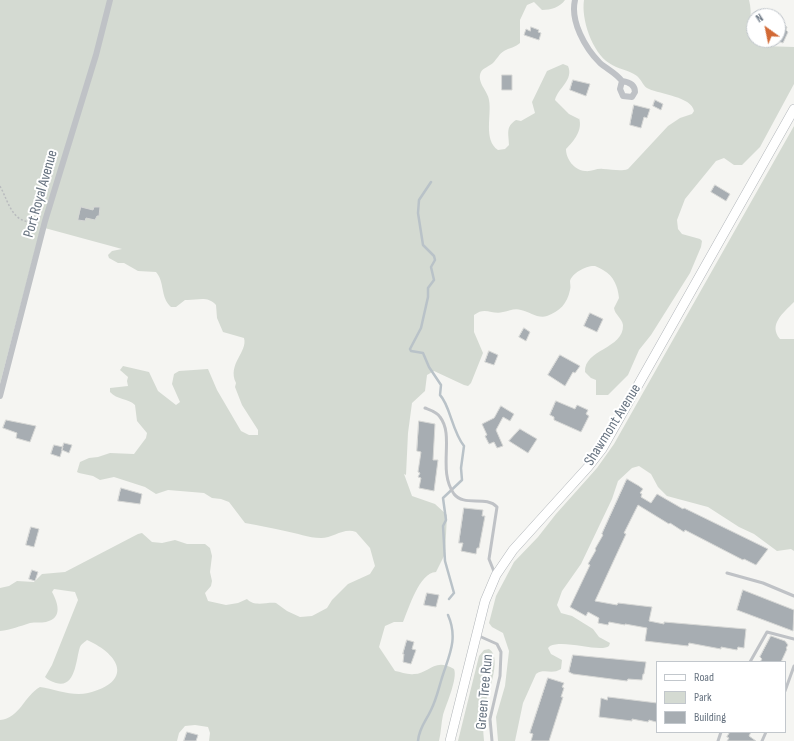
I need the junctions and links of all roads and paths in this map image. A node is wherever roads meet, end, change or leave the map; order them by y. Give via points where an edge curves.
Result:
1 (110, 0) edge
2 (575, 0) edge
3 (622, 81) dead end
4 (794, 109) edge
5 (0, 186) edge
6 (45, 223) junction
7 (0, 396) edge
8 (425, 408) dead end
9 (728, 573) dead end
10 (496, 575) junction
11 (794, 596) edge
12 (477, 636) junction
13 (794, 639) edge
14 (751, 661) edge
15 (794, 666) edge
16 (786, 688) edge
17 (450, 741) edge
18 (492, 741) edge

1 - 6 street, Port Royal Avenue
2 - 3 street via 576,23 585,42 599,62
4 - 10 main road, Shawmont Avenue via 602,449 513,550
5 - 6 path via 18,219 24,222
6 - 7 street, Port Royal Avenue
8 - 10 lane via 438,414 444,426 448,484 456,496 488,502 497,507 489,559
9 - 11 lane via 763,583
10 - 12 main road, Shawmont Avenue
12 - 17 main road, Shawmont Avenue
12 - 18 lane, Green Tree Run via 493,642 501,652 500,676 490,720
13 - 14 lane via 767,632
15 - 16 lane

